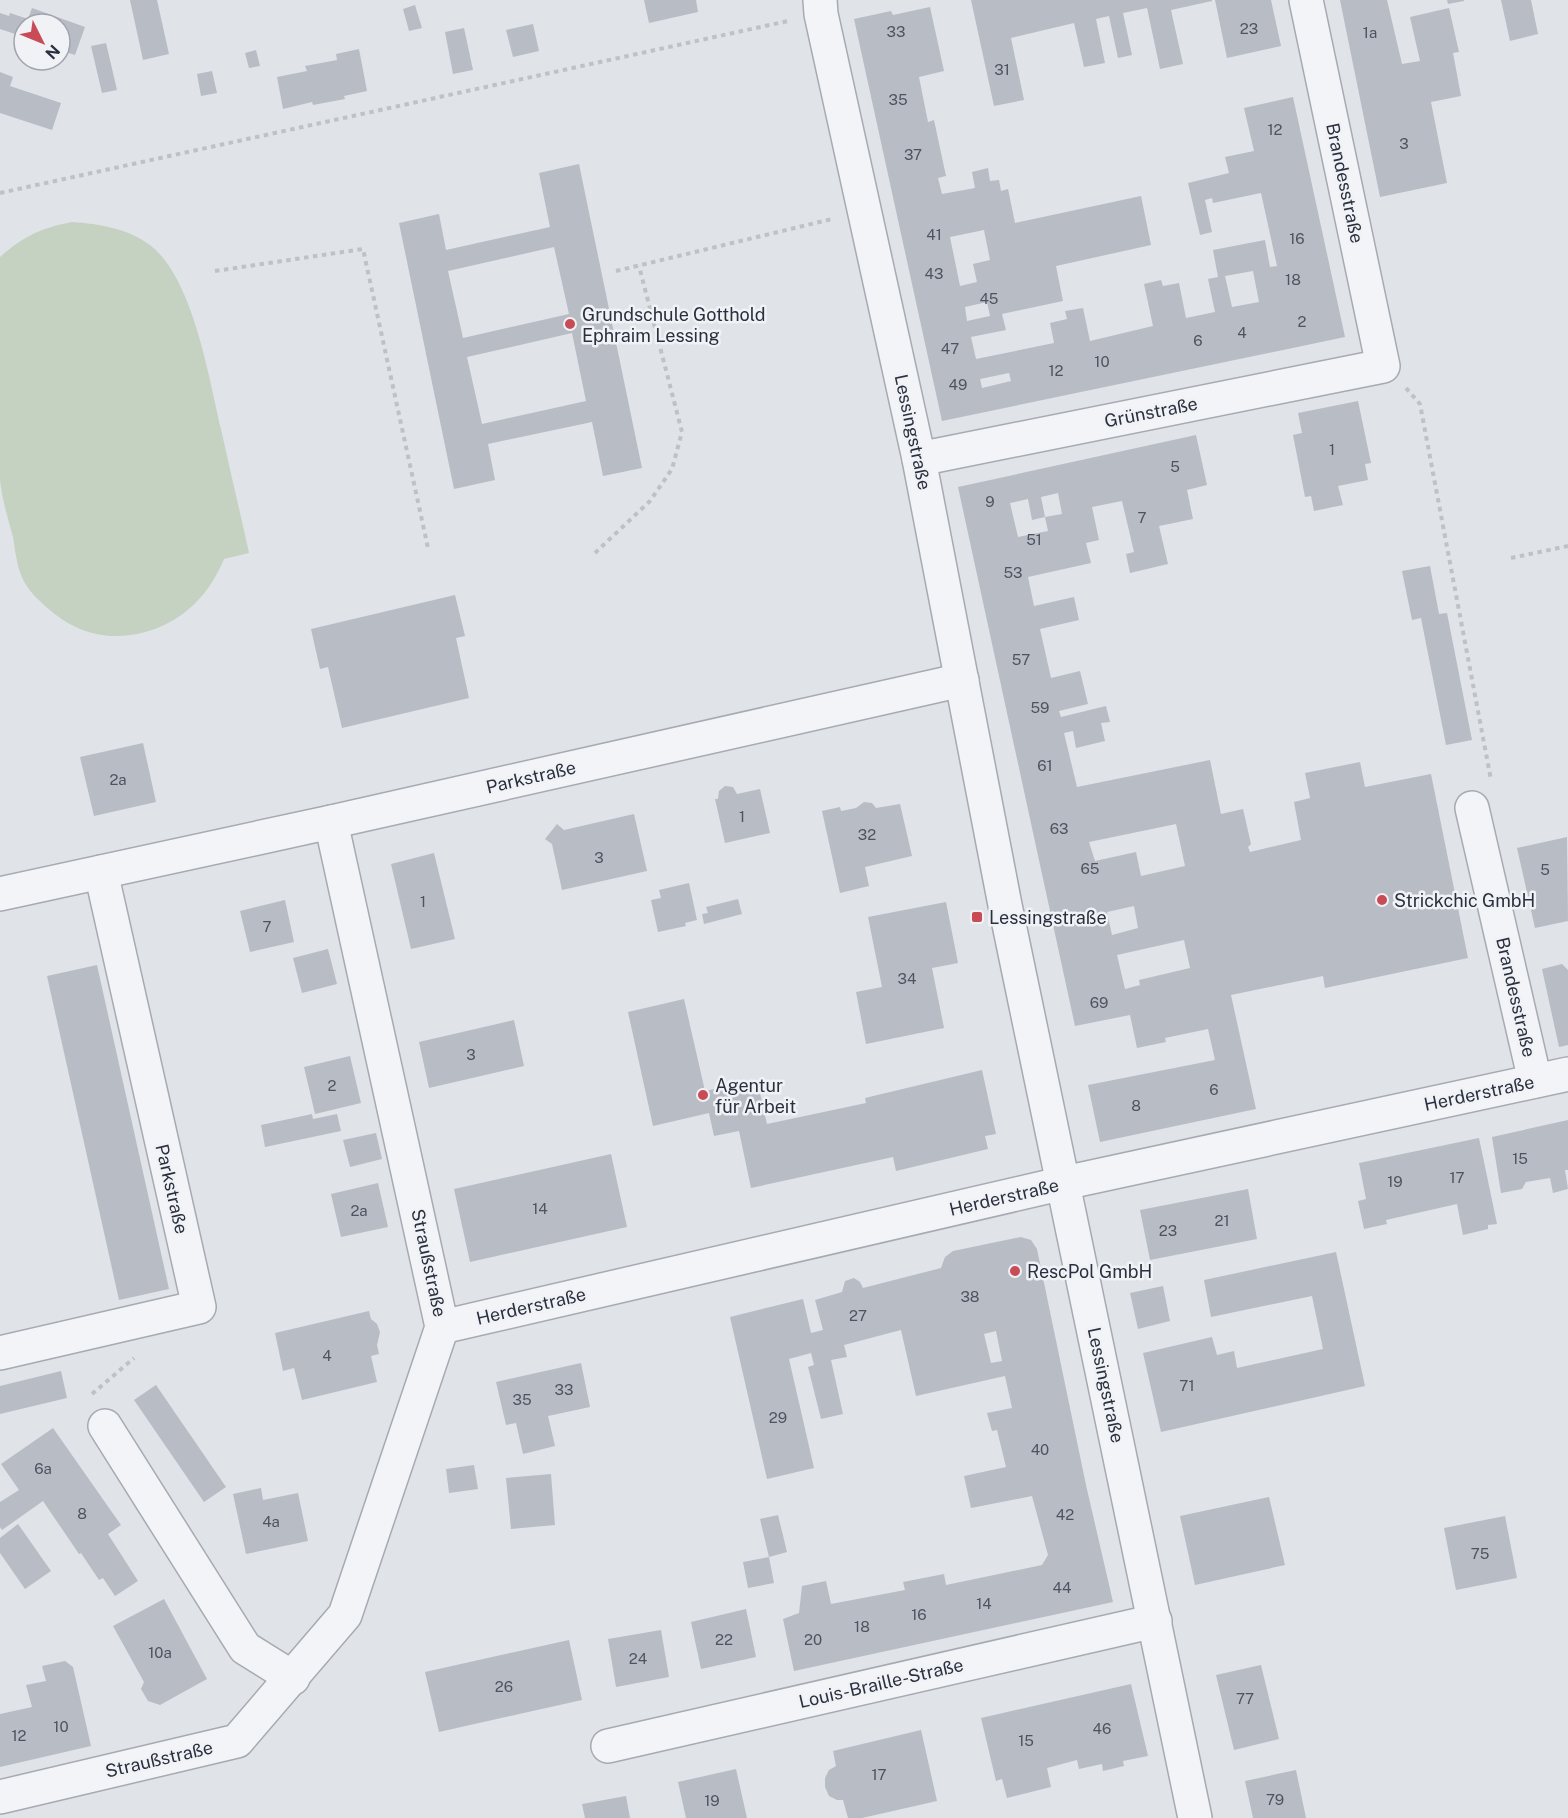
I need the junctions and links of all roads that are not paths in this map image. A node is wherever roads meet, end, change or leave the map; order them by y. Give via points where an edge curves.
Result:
1 (1306, 0) edge
2 (821, 7) edge
3 (1383, 366) joint
4 (919, 459) junction
5 (962, 680) junction
6 (1482, 795) road end
7 (331, 822) junction
8 (101, 873) junction
9 (0, 894) edge
10 (1568, 1074) edge
11 (1535, 1081) junction
12 (1064, 1183) junction
13 (442, 1327) junction
14 (0, 1353) edge
15 (105, 1426) road end
16 (1155, 1620) junction
17 (293, 1678) junction
18 (608, 1746) dead end
19 (0, 1797) edge
20 (1195, 1818) edge

1 - 3 street, Brandesstraße
2 - 4 street, Lessingstraße
3 - 4 street, Grünstraße
4 - 5 street, Lessingstraße
5 - 7 street, Parkstraße
5 - 12 street, Lessingstraße
6 - 11 street, Brandesstraße
7 - 8 street, Parkstraße
7 - 13 street, Straußstraße
8 - 9 street, Parkstraße
8 - 14 street, Parkstraße via 199,1307
10 - 11 street, Herderstraße
11 - 12 street, Herderstraße
12 - 13 street, Herderstraße
12 - 16 street, Lessingstraße
13 - 17 street, Straußstraße via 345,1616
15 - 17 street via 245,1648
16 - 18 street, Louis-Braille-Straße
16 - 20 street, Lessingstraße
17 - 19 street, Straußstraße via 237,1741

